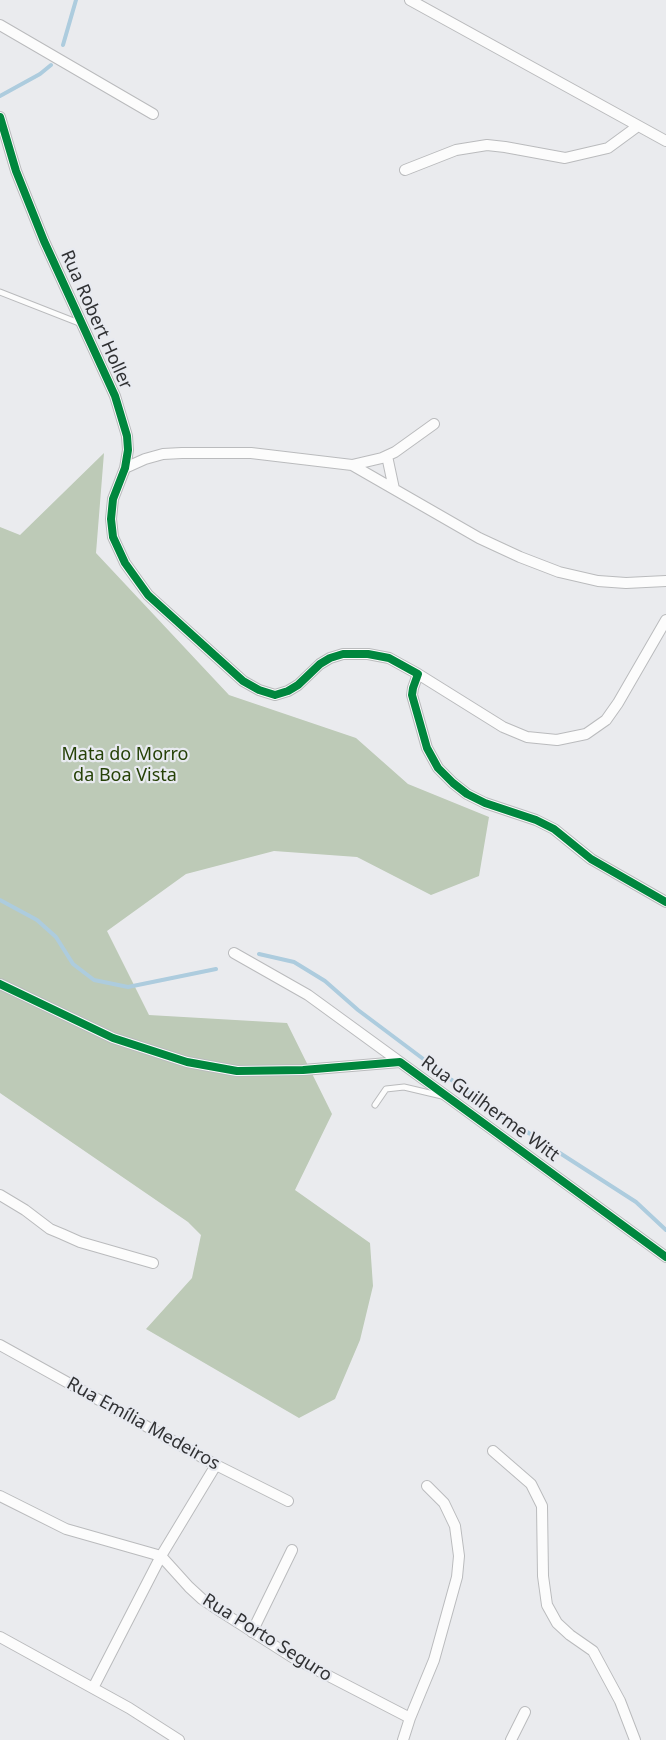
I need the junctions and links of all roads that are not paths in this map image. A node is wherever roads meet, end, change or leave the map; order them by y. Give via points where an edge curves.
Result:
1 (410, 0) edge
2 (0, 25) edge
3 (153, 114) dead end
4 (0, 117) edge
5 (639, 126) junction
6 (666, 141) edge
7 (405, 170) dead end
8 (0, 292) edge
9 (82, 324) junction
10 (434, 424) dead end
11 (387, 456) junction
12 (352, 465) junction
13 (125, 468) junction
14 (394, 489) junction
15 (666, 581) edge
16 (666, 620) edge
17 (418, 674) junction
18 (666, 903) edge
19 (234, 953) dead end
20 (0, 984) edge
21 (400, 1062) junction
22 (449, 1098) junction
23 (375, 1105) dead end
24 (0, 1195) edge
25 (666, 1257) edge
26 (153, 1263) dead end
27 (0, 1345) edge
28 (493, 1451) dead end
29 (216, 1465) junction
30 (427, 1486) dead end
31 (0, 1496) edge
32 (288, 1501) dead end
33 (292, 1550) dead end
34 (161, 1556) junction
35 (252, 1632) junction
36 (0, 1637) edge
37 (93, 1688) junction
38 (525, 1712) dead end
39 (410, 1718) junction
40 (178, 1740) edge
41 (403, 1740) edge
42 (511, 1740) edge
43 (635, 1740) edge

1 - 5 street
2 - 3 street
4 - 9 street, Rua Robert Holler via 16,171
5 - 6 street
5 - 7 street via 608,148 566,158 487,145 456,150
8 - 9 lane
9 - 13 street, Rua Robert Holler via 115,396 127,436
10 - 11 street
11 - 12 street
11 - 14 street
12 - 13 street via 251,453 182,453 154,457
12 - 14 street
13 - 17 street, Rua Robert Holler via 113,500 111,519 113,537 125,563 148,595 243,681 275,695 298,685 320,664 343,654 389,658
14 - 15 street via 479,538 559,572 598,581
16 - 17 street via 618,703 606,720 586,734 557,740 527,737 503,727
17 - 18 street via 412,695 427,748 438,768 453,783 485,803 554,829 591,859
19 - 21 street via 308,995
20 - 21 street, Rua Guilherme Witt via 113,1038 186,1062 237,1071
21 - 22 street, Rua Guilherme Witt
22 - 23 lane via 404,1087 386,1089
22 - 25 street, Rua Guilherme Witt
24 - 26 street via 50,1229
27 - 29 street, Rua Emília Medeiros
28 - 43 street via 531,1484 542,1506 547,1605 557,1623 593,1651 620,1701
29 - 32 street, Rua Emília Medeiros
29 - 34 street
30 - 39 street via 444,1503 455,1527 459,1556 434,1660
31 - 34 street via 66,1529
33 - 35 street
34 - 35 street, Rua Porto Seguro via 202,1599
34 - 37 street
35 - 39 street, Rua Porto Seguro via 320,1673
36 - 37 street
37 - 40 street
38 - 42 street
39 - 41 street

